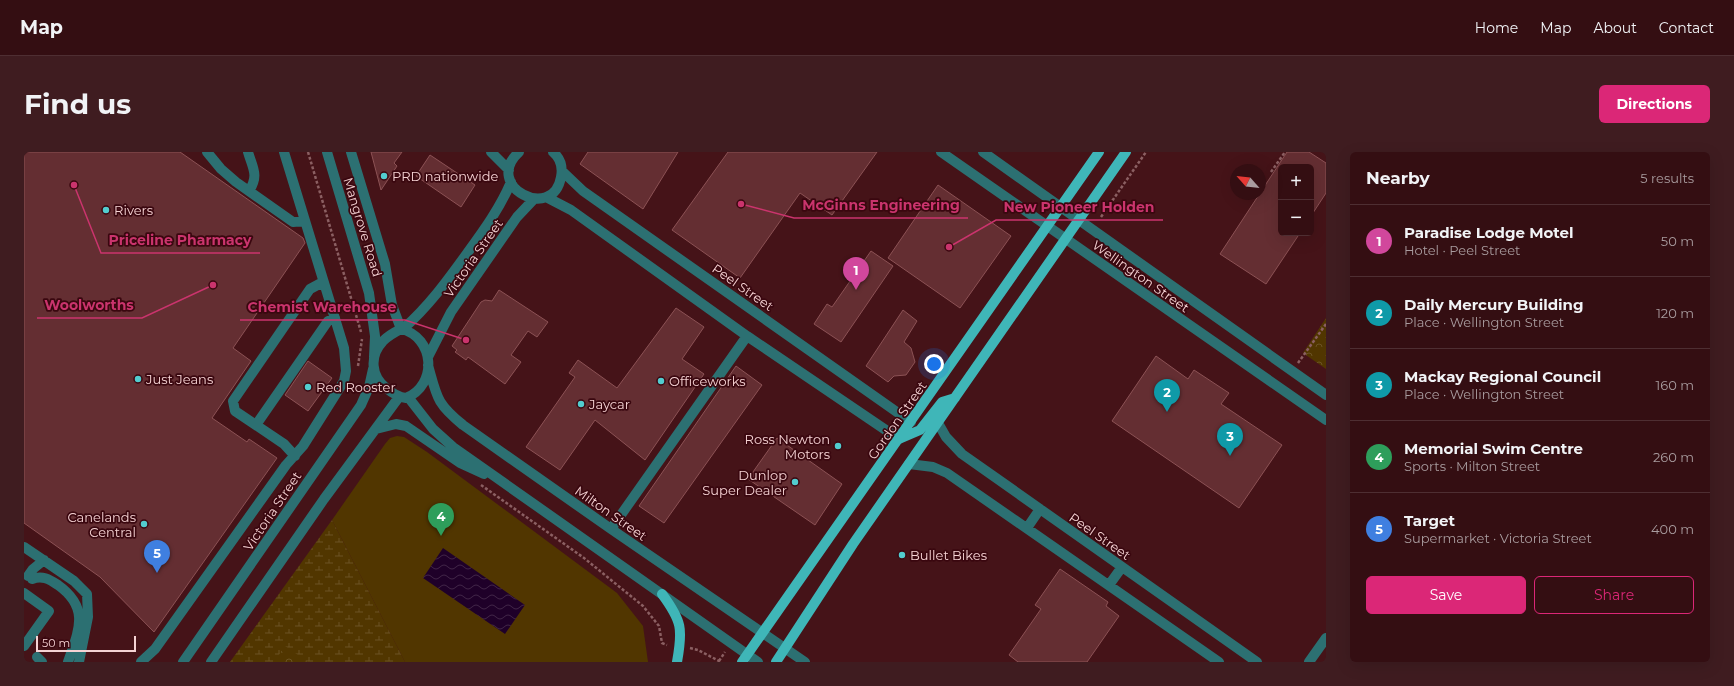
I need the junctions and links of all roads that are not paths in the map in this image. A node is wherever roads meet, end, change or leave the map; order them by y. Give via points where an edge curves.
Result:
1 (208, 152) edge
2 (248, 152) edge
3 (284, 152) edge
4 (327, 152) edge
5 (351, 152) edge
6 (492, 152) edge
7 (519, 152) edge
8 (941, 152) edge
9 (983, 152) edge
10 (1099, 152) edge
11 (1126, 152) edge
12 (558, 154) edge
13 (509, 170) junction
14 (562, 171) junction
15 (511, 182) junction
16 (249, 191) junction
17 (546, 197) junction
18 (534, 199) junction
19 (1061, 207) junction
20 (1079, 219) junction
21 (305, 222) junction
22 (1047, 227) junction
23 (1065, 239) junction
24 (323, 282) junction
25 (334, 318) junction
26 (402, 329) junction
27 (747, 336) junction
28 (374, 357) junction
29 (428, 361) junction
30 (373, 369) junction
31 (1326, 395) edge
32 (404, 397) junction
33 (955, 398) junction
34 (1326, 420) edge
35 (911, 422) junction
36 (938, 423) junction
37 (256, 425) junction
38 (376, 429) junction
39 (898, 440) junction
40 (294, 456) junction
41 (909, 464) junction
42 (498, 479) junction
43 (1040, 509) junction
44 (1027, 528) junction
45 (611, 529) junction
46 (24, 547) edge
47 (44, 560) junction
48 (1122, 567) junction
49 (1109, 585) junction
50 (24, 593) edge
51 (662, 594) junction
52 (763, 633) junction
53 (1326, 638) edge
54 (24, 646) edge
55 (786, 648) junction
56 (745, 658) edge
57 (79, 660) edge
58 (68, 662) edge
59 (141, 662) edge
60 (183, 662) edge
61 (211, 662) edge
62 (677, 662) edge
63 (758, 662) edge
64 (776, 662) edge
65 (805, 662) edge
66 (1219, 662) edge
67 (1256, 662) edge
68 (1309, 662) edge

1 - 16 street via 228,176
2 - 16 street via 255,177
3 - 21 street
4 - 28 street, Mangrove Road via 369,293 375,336
5 - 26 street, Mangrove Road via 385,264 392,305
6 - 13 street
7 - 13 street via 511,162
8 - 22 street, Wellington Street
9 - 19 street, Wellington Street
10 - 19 main road, Gordon Street
11 - 20 main road
12 - 14 street
13 - 15 street
14 - 17 street via 558,187
14 - 35 street, Peel Street via 583,191
15 - 18 street via 520,194
15 - 26 street, Victoria Street via 494,216 436,297
16 - 21 street via 293,222
17 - 18 street
17 - 27 street via 570,210
18 - 29 street, Victoria Street via 517,217 451,312
19 - 20 street, Wellington Street
19 - 22 main road, Gordon Street
20 - 23 main road
20 - 31 street, Wellington Street
21 - 24 street
22 - 23 street, Wellington Street
22 - 35 main road, Gordon Street
23 - 33 main road
23 - 34 street, Wellington Street
24 - 25 street
24 - 37 street via 310,289 235,397 233,408
25 - 37 street via 328,321
25 - 40 street via 344,348 344,381 336,397
26 - 28 street via 378,346
26 - 29 street via 412,332 419,338 426,347
27 - 39 street
27 - 45 street
28 - 30 street
29 - 32 street via 425,381
29 - 45 street, Milton Street via 437,399 447,412
30 - 32 street via 379,382
30 - 60 street, Victoria Street via 369,386 360,405
32 - 38 street
32 - 42 street via 444,439
33 - 36 main road
33 - 39 main road via 942,402 920,430
35 - 39 main road, Gordon Street
36 - 41 main road
36 - 43 street, Peel Street via 946,437 962,454
37 - 40 street via 284,444
38 - 42 street via 396,424 406,426 460,463
38 - 61 street
39 - 52 main road, Gordon Street
40 - 59 street via 154,649
41 - 44 street via 929,466 948,473
41 - 55 main road via 853,544
42 - 51 street
43 - 44 street
43 - 48 street, Peel Street
44 - 49 street
45 - 52 street, Milton Street
46 - 47 street
47 - 57 street via 84,590 88,600 88,618
47 - 58 street via 33,569 30,577 49,579 69,593 76,604 79,619
48 - 49 street
48 - 67 street, Peel Street
49 - 66 street
50 - 54 street via 49,611
51 - 56 street
51 - 62 main road via 675,611 679,625
52 - 55 street, Milton Street
52 - 56 main road, Gordon Street
53 - 68 street
55 - 64 main road
55 - 65 street, Milton Street
56 - 63 street

